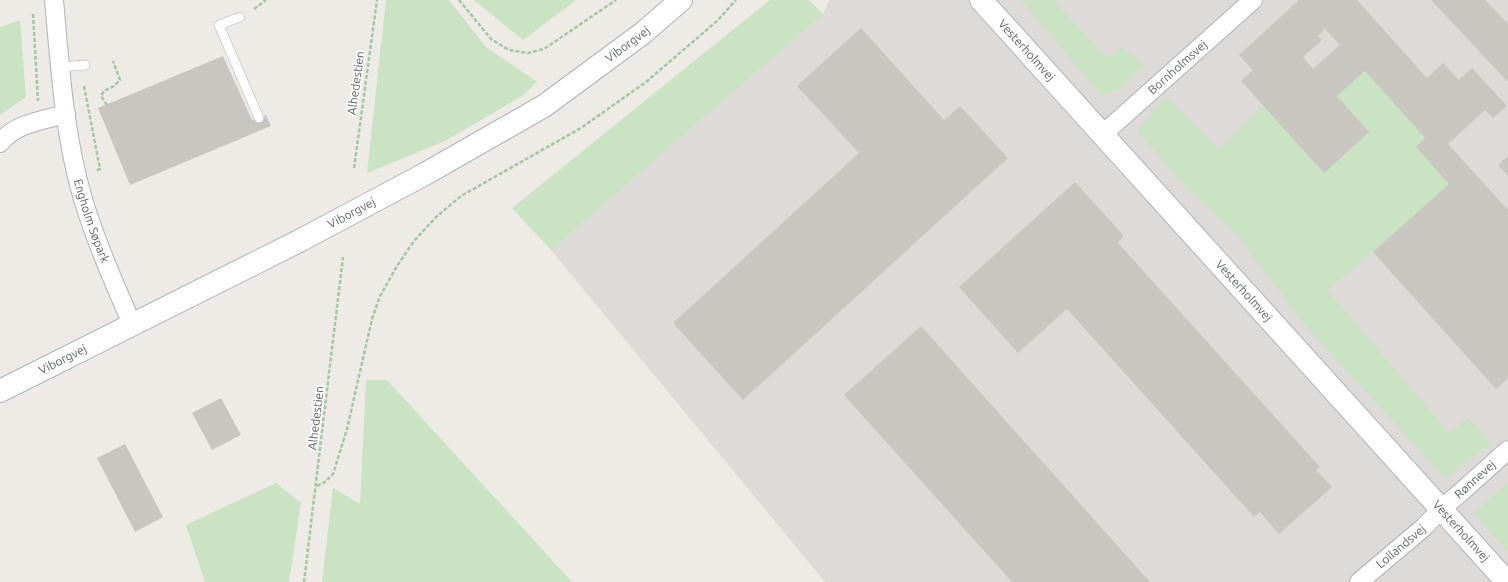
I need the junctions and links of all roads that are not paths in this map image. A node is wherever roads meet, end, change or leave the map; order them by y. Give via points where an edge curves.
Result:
1 (54, 0) edge
2 (681, 0) edge
3 (982, 0) edge
4 (1253, 0) edge
5 (240, 17) dead end
6 (83, 65) road end
7 (60, 67) junction
8 (66, 114) junction
9 (259, 118) dead end
10 (1103, 134) junction
11 (0, 143) edge
12 (132, 324) junction
13 (0, 391) edge
14 (1508, 450) edge
15 (1441, 509) junction
16 (1359, 582) edge
17 (1507, 582) edge

1 - 7 street, Engholm Søpark
2 - 12 street, Viborgvej via 643,33 544,106 425,174 301,240
3 - 10 street, Vesterholmvej
4 - 10 street, Bornholmsvej
5 - 9 lane via 219,25
6 - 7 lane
7 - 8 street, Engholm Søpark
8 - 11 street via 26,124 5,136
8 - 12 street, Engholm Søpark via 83,198 106,266
10 - 15 street, Vesterholmvej
12 - 13 street, Viborgvej
14 - 15 street, Rønnevej
15 - 16 street, Lollandsvej via 1424,527
15 - 17 street, Vesterholmvej

